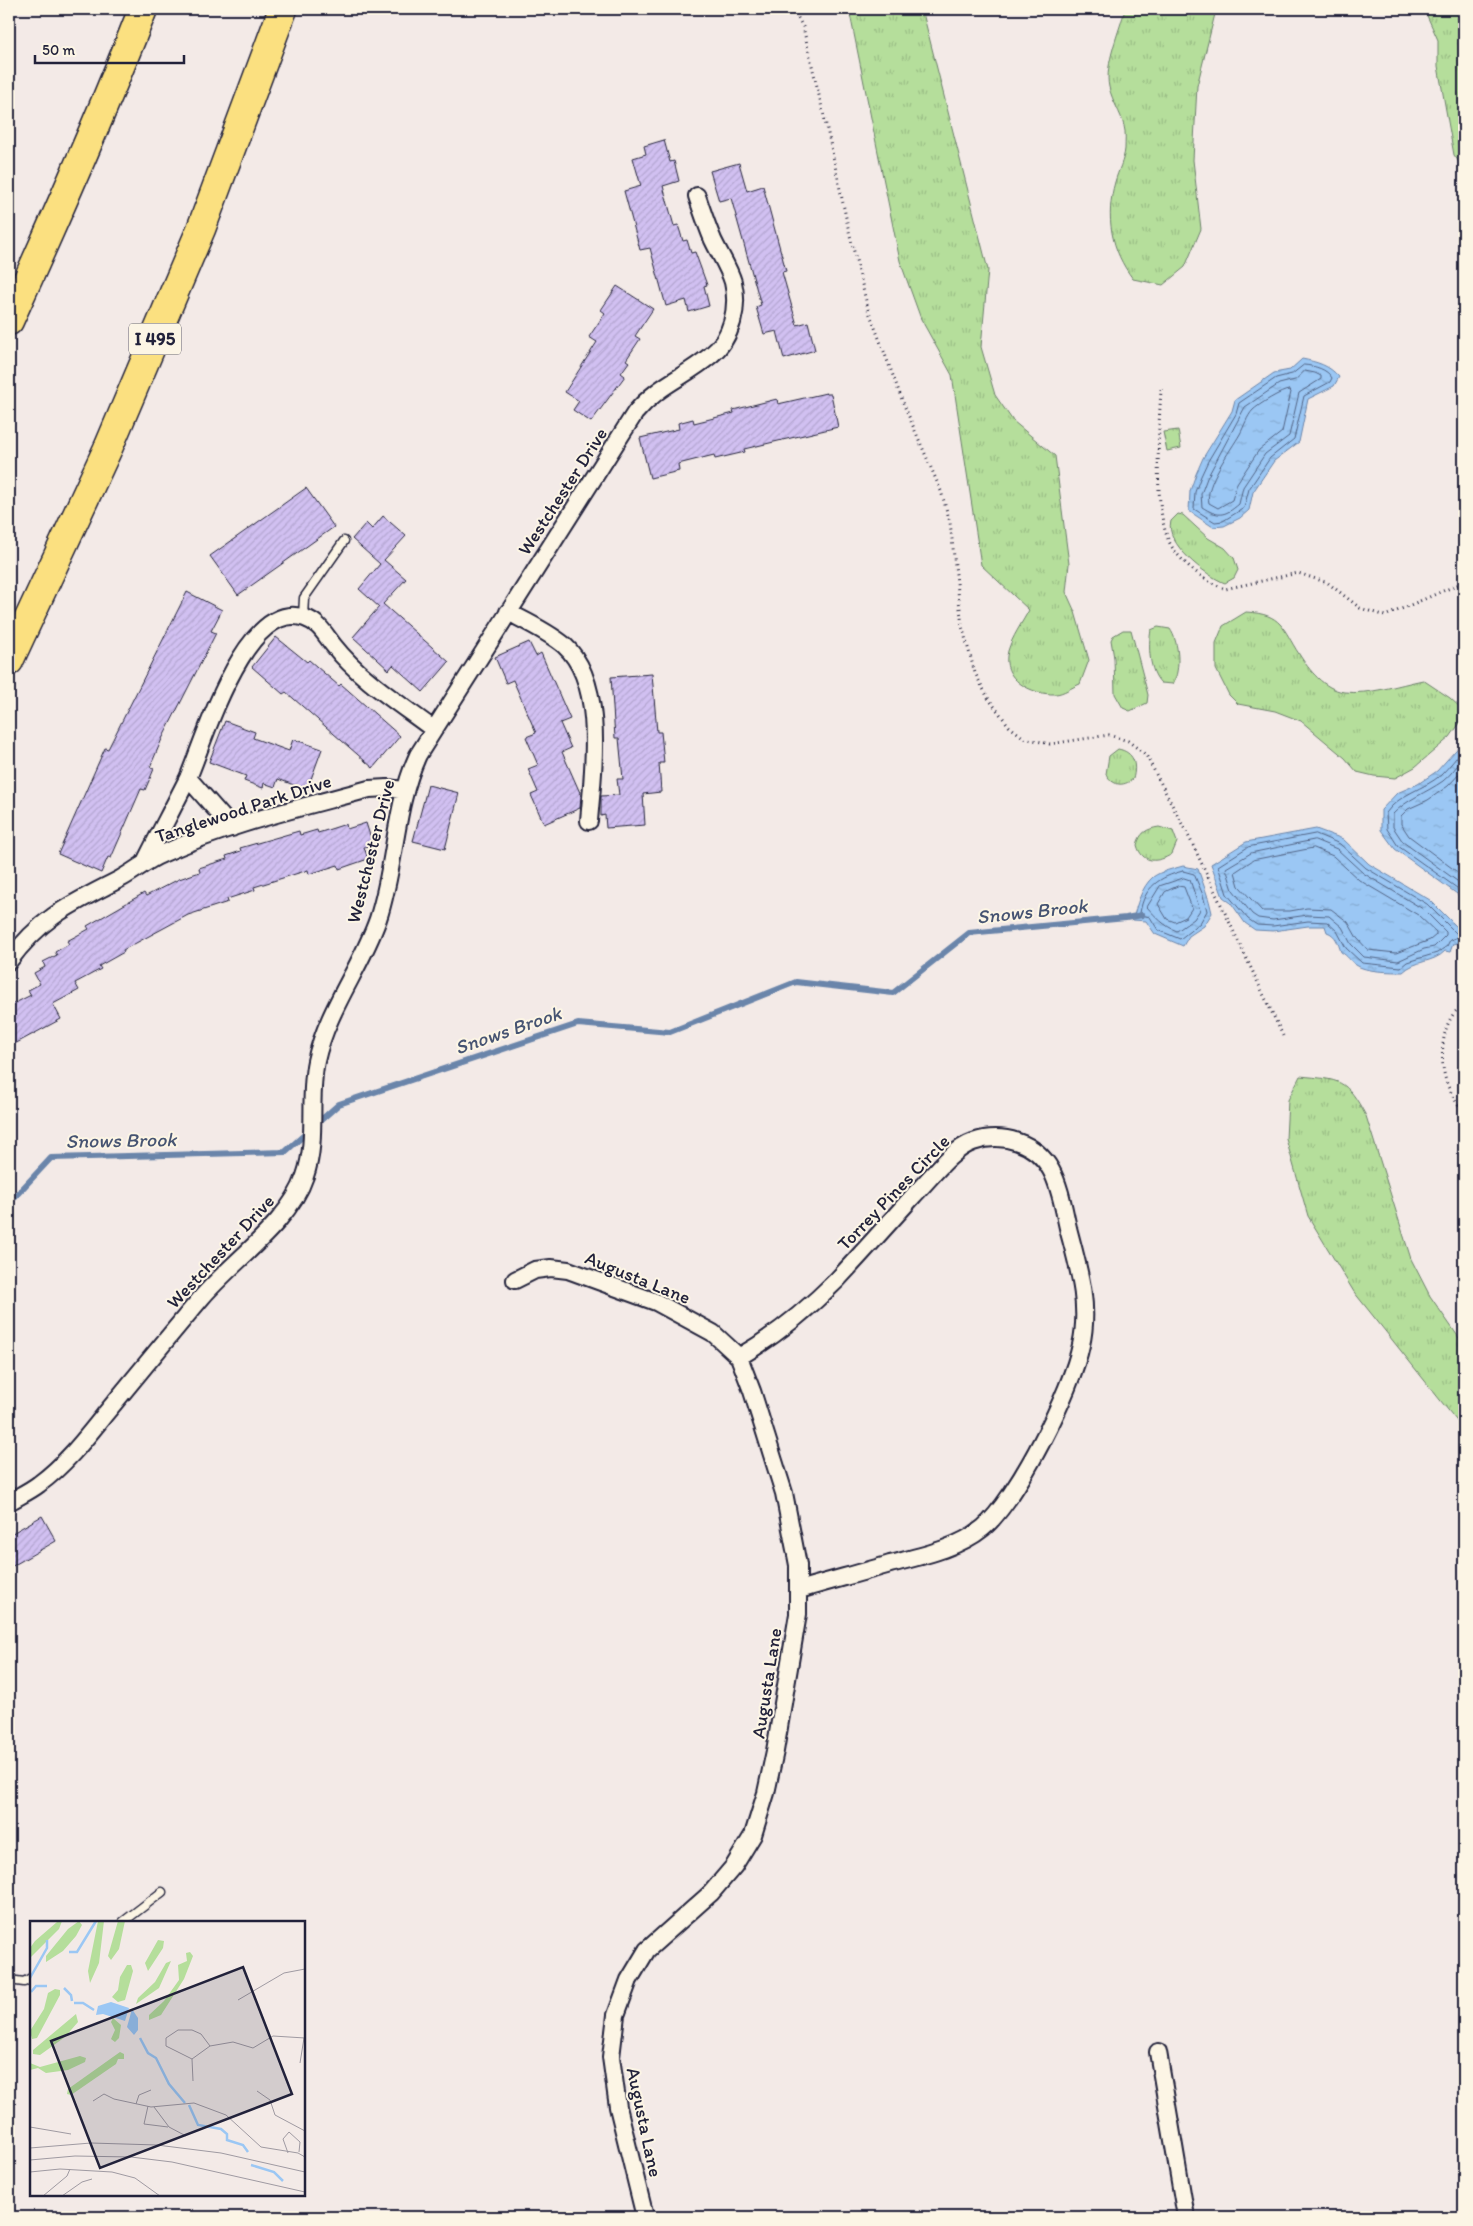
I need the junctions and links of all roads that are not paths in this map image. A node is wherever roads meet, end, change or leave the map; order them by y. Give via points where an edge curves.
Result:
1 (143, 9) edge
2 (282, 9) edge
3 (698, 196) dead end
4 (9, 321) edge
5 (344, 541) dead end
6 (508, 612) junction
7 (303, 617) junction
8 (9, 661) edge
9 (433, 730) junction
10 (188, 778) junction
11 (404, 790) junction
12 (589, 821) dead end
13 (232, 828) junction
14 (145, 862) junction
15 (9, 961) edge
16 (515, 1280) dead end
17 (739, 1357) junction
18 (9, 1502) edge
19 (799, 1590) junction
20 (162, 1892) dead end
21 (124, 1921) edge
22 (30, 1979) edge
23 (9, 1980) edge
24 (1158, 2052) dead end
25 (645, 2217) edge
26 (1186, 2217) edge

1 - 4 highway via 62,205
2 - 8 highway, I 495 via 201,230 109,446
3 - 6 street, Westchester Drive via 712,239 732,281 735,315 727,336 712,355 664,385 635,413
5 - 7 lane via 304,598
6 - 9 street, Westchester Drive
6 - 12 street via 547,632 565,646 585,678 590,696 594,756
7 - 9 street via 316,623 362,675
7 - 10 street via 288,616 273,623 252,641 235,666
9 - 11 street, Westchester Drive via 418,755
10 - 13 street
10 - 14 street
11 - 13 street, Tanglewood Park Drive via 369,789
11 - 18 street, Westchester Drive via 389,876 377,921 328,1024 316,1060 312,1141 306,1175 293,1203 203,1296 72,1454 40,1484
13 - 14 street, Tanglewood Park Drive
14 - 15 street, Tanglewood Park Drive via 131,874 47,920 32,932
16 - 17 street, Augusta Lane via 535,1270 568,1270 663,1305 713,1333
17 - 19 street, Augusta Lane via 784,1493 798,1565
17 - 19 street, Torrey Pines Circle via 792,1322 836,1280 936,1172 969,1144 989,1138 1010,1139 1037,1153 1051,1169 1083,1284 1084,1323 1082,1345 1066,1391 1027,1468 1001,1509 983,1528 964,1541
19 - 25 street, Augusta Lane via 798,1614 775,1751 753,1835 734,1866 711,1893 647,1950 629,1980 616,2015 611,2057 617,2099
20 - 21 lane
22 - 23 lane via 24,1982
24 - 26 street

